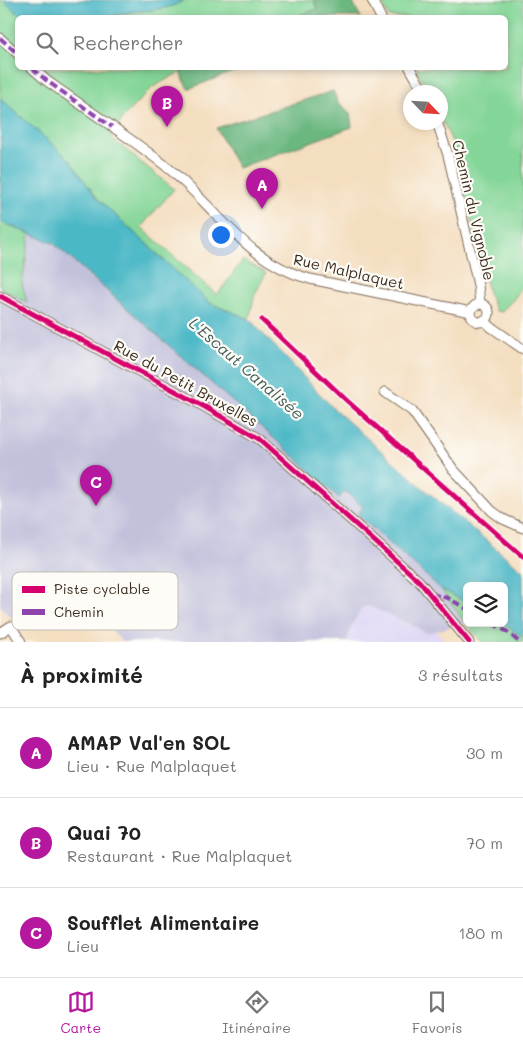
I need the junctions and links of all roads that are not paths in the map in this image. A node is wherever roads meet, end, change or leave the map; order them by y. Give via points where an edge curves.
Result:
1 (372, 0) edge
2 (380, 15) edge
3 (0, 38) edge
4 (15, 51) edge
5 (34, 70) edge
6 (411, 70) edge
7 (420, 85) edge
8 (440, 130) edge
9 (0, 296) edge
10 (480, 304) junction
11 (471, 312) junction
12 (484, 320) junction
13 (523, 349) edge
14 (385, 392) dead end
15 (523, 528) edge
16 (12, 628) edge
17 (14, 630) edge
18 (0, 633) edge
19 (21, 642) edge
20 (469, 642) edge

1 - 2 street
3 - 4 street
5 - 11 street, Rue Malplaquet via 162,163 251,250 276,267 310,279
6 - 7 street
8 - 10 street, Chemin du Vignoble
9 - 20 street, Rue du Petit Bruxelles via 260,439 419,581
10 - 11 street
10 - 12 street via 488,310
11 - 12 street via 476,321
12 - 13 street
14 - 15 street via 412,411 453,469 492,511
16 - 18 street
17 - 19 street

